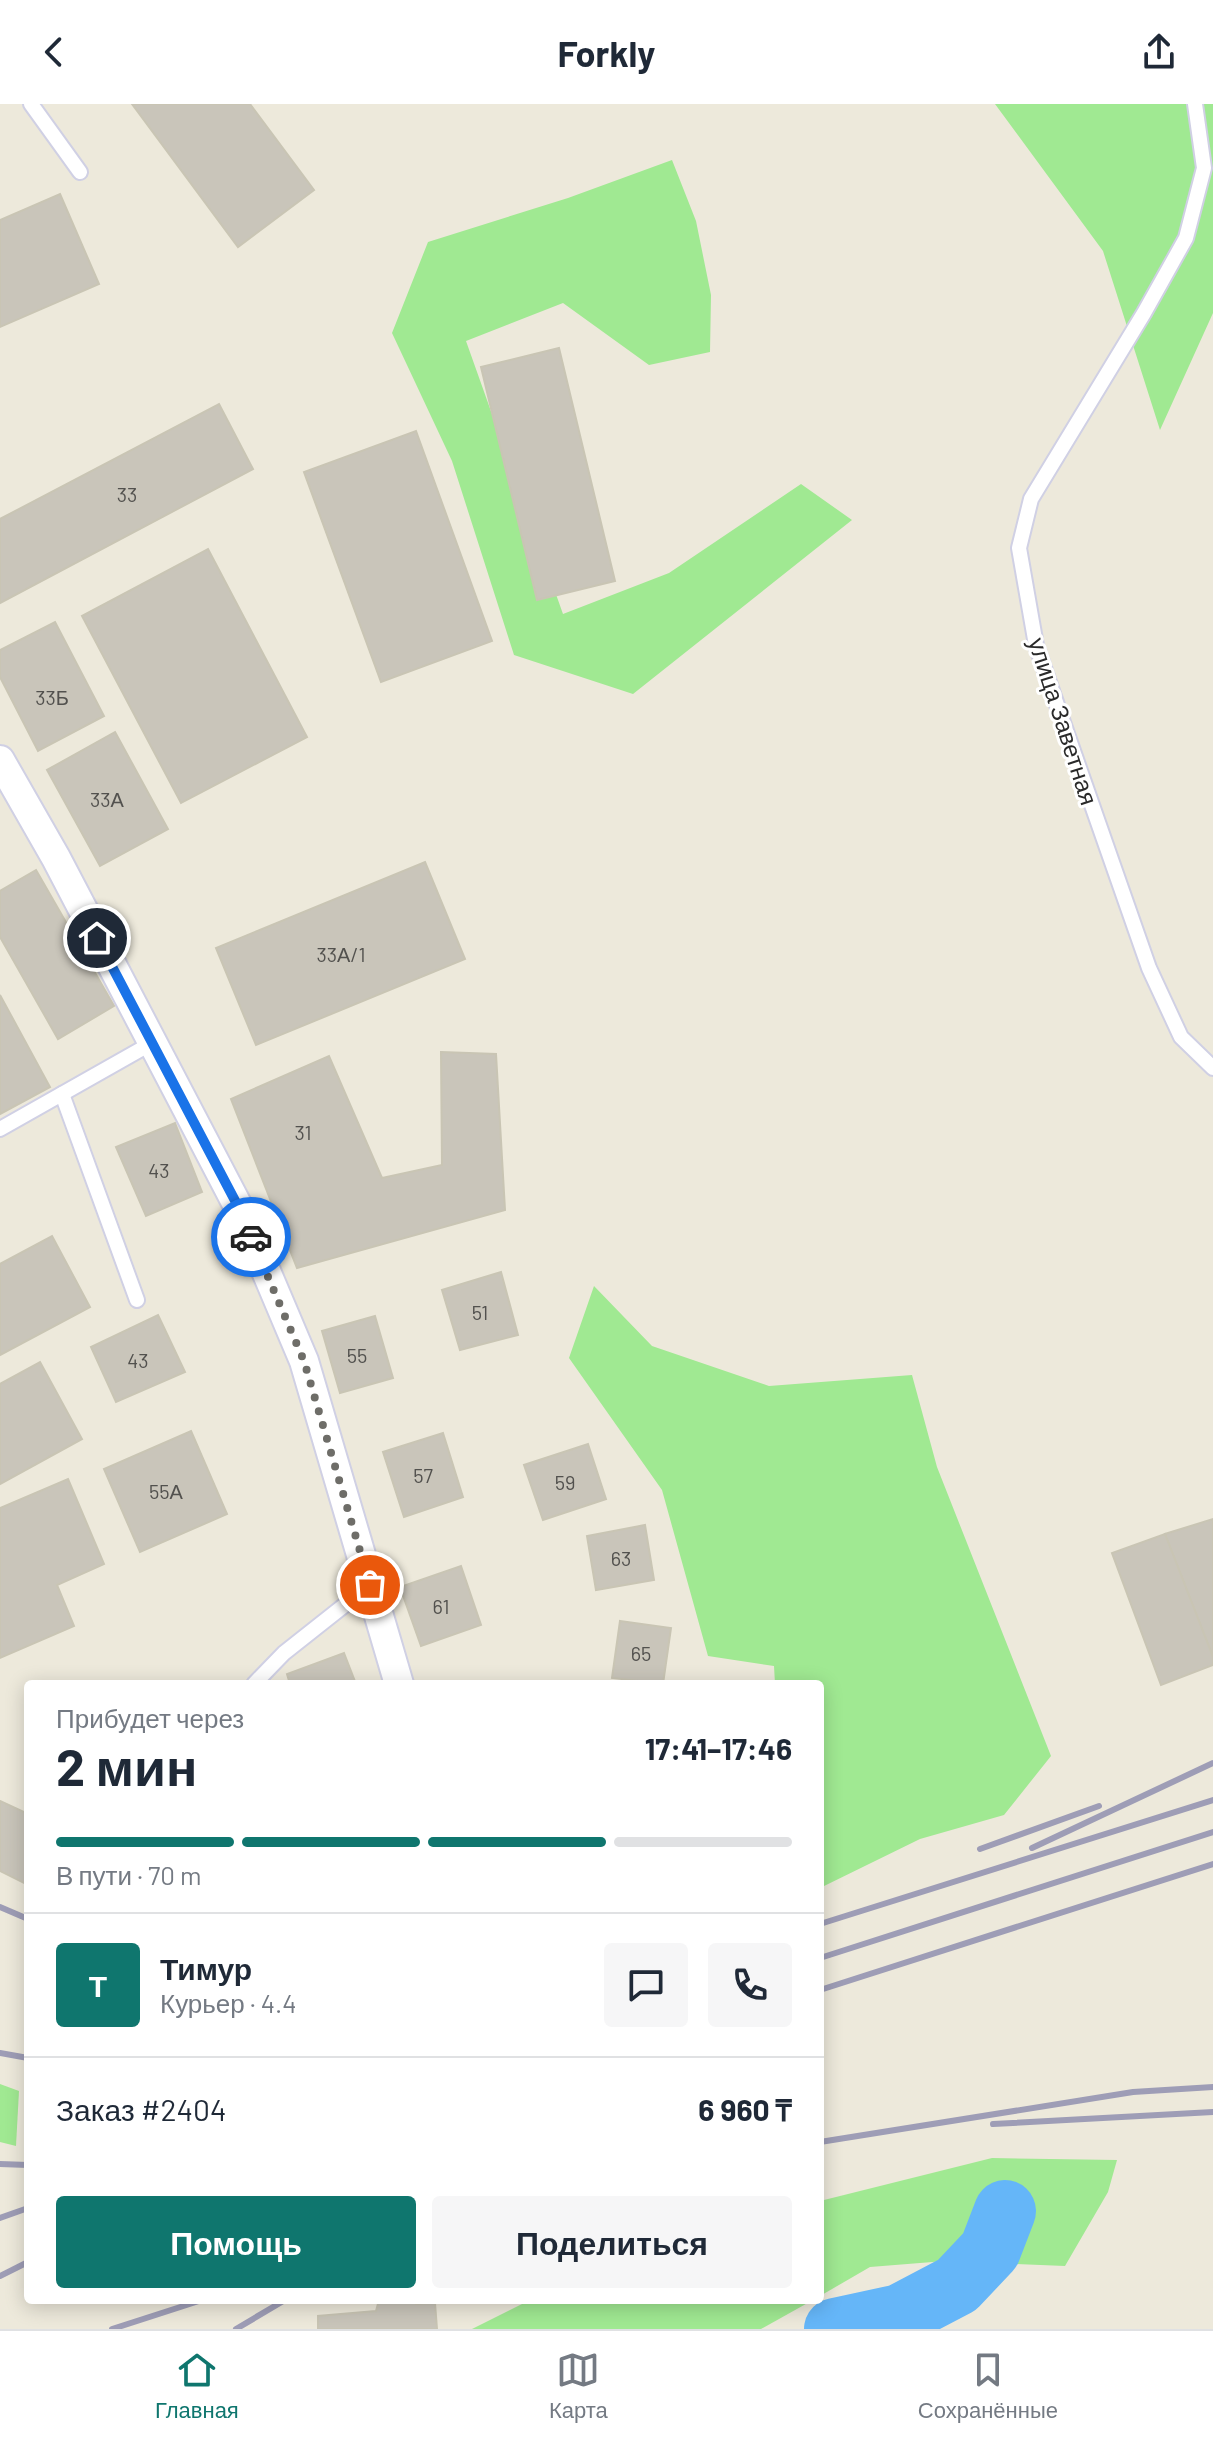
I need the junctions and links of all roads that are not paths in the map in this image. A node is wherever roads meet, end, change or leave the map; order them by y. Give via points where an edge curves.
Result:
1 (31, 104) edge
2 (1195, 104) edge
3 (80, 172) dead end
4 (0, 760) edge
5 (152, 1043) junction
6 (1213, 1068) edge
7 (62, 1094) junction
8 (0, 1129) edge
9 (137, 1300) dead end
10 (370, 1585) junction
11 (258, 1680) edge
12 (398, 1680) edge

1 - 3 lane
2 - 6 lane, улица Заветная via 1204,168 1186,238 1031,499 1019,548 1036,645 1149,968 1181,1037
4 - 5 street
5 - 7 lane
5 - 10 street via 241,1212 304,1361
7 - 8 lane
7 - 9 lane
10 - 11 lane
10 - 12 street

